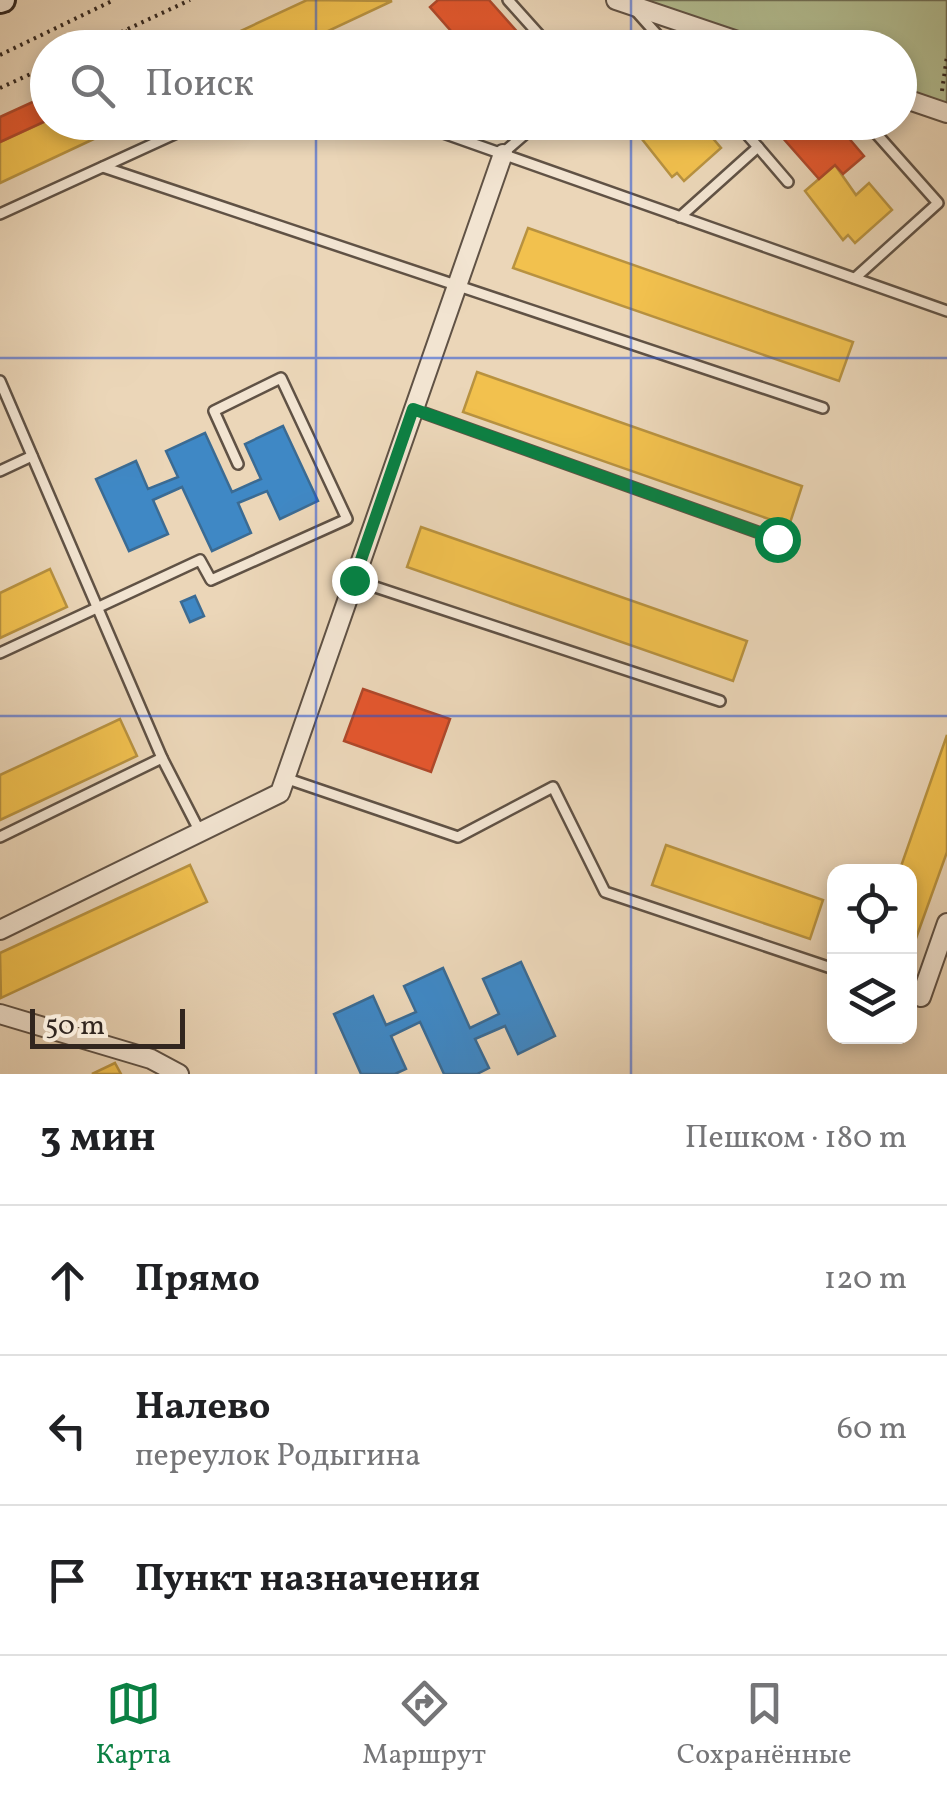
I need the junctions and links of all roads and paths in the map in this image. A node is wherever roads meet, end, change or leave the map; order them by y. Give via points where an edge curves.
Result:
1 (114, 0) edge
2 (190, 0) edge
3 (508, 0) edge
4 (624, 2) edge
5 (52, 30) edge
6 (125, 30) edge
7 (535, 30) edge
8 (651, 30) edge
9 (706, 30) edge
10 (30, 41) edge
11 (0, 55) edge
12 (947, 56) edge
13 (30, 74) edge
14 (0, 88) edge
15 (917, 102) edge
16 (943, 112) edge
17 (162, 140) edge
18 (469, 140) edge
19 (519, 140) edge
20 (752, 140) edge
21 (882, 140) edge
22 (758, 147) junction
23 (503, 154) junction
24 (103, 167) junction
25 (788, 182) dead end
26 (938, 203) junction
27 (947, 212) edge
28 (0, 214) edge
29 (680, 217) junction
30 (855, 278) junction
31 (457, 283) junction
32 (947, 310) edge
33 (0, 381) edge
34 (823, 408) dead end
35 (413, 409) junction
36 (32, 456) junction
37 (238, 464) dead end
38 (0, 470) edge
39 (777, 539) dead end
40 (354, 580) junction
41 (99, 606) junction
42 (0, 653) edge
43 (720, 701) dead end
44 (162, 758) junction
45 (285, 778) junction
46 (200, 832) junction
47 (0, 837) edge
48 (947, 923) edge
49 (0, 930) edge
50 (827, 966) edge
51 (917, 990) edge
52 (0, 1014) edge
53 (180, 1074) edge

1 - 5 path
2 - 6 path
3 - 7 lane
4 - 8 lane
4 - 9 street
10 - 11 path
12 - 16 path
13 - 14 path
15 - 16 street
17 - 24 lane
18 - 23 lane
19 - 23 lane
20 - 22 lane
21 - 26 lane
22 - 25 lane
22 - 29 lane
23 - 29 lane
23 - 31 street
24 - 28 lane
24 - 31 lane
26 - 27 lane
26 - 30 lane
29 - 30 lane
30 - 32 lane
31 - 34 lane
31 - 35 street
33 - 36 lane
35 - 39 lane
35 - 40 street
36 - 38 lane
36 - 41 lane
37 - 41 lane via 214,411 281,378 346,519 210,580 200,560
40 - 43 lane
40 - 45 street
41 - 42 lane
41 - 44 lane
44 - 46 lane
44 - 47 lane
45 - 46 street via 280,792
45 - 50 lane via 458,837 553,788 605,892
46 - 49 street
48 - 51 street
52 - 53 street

